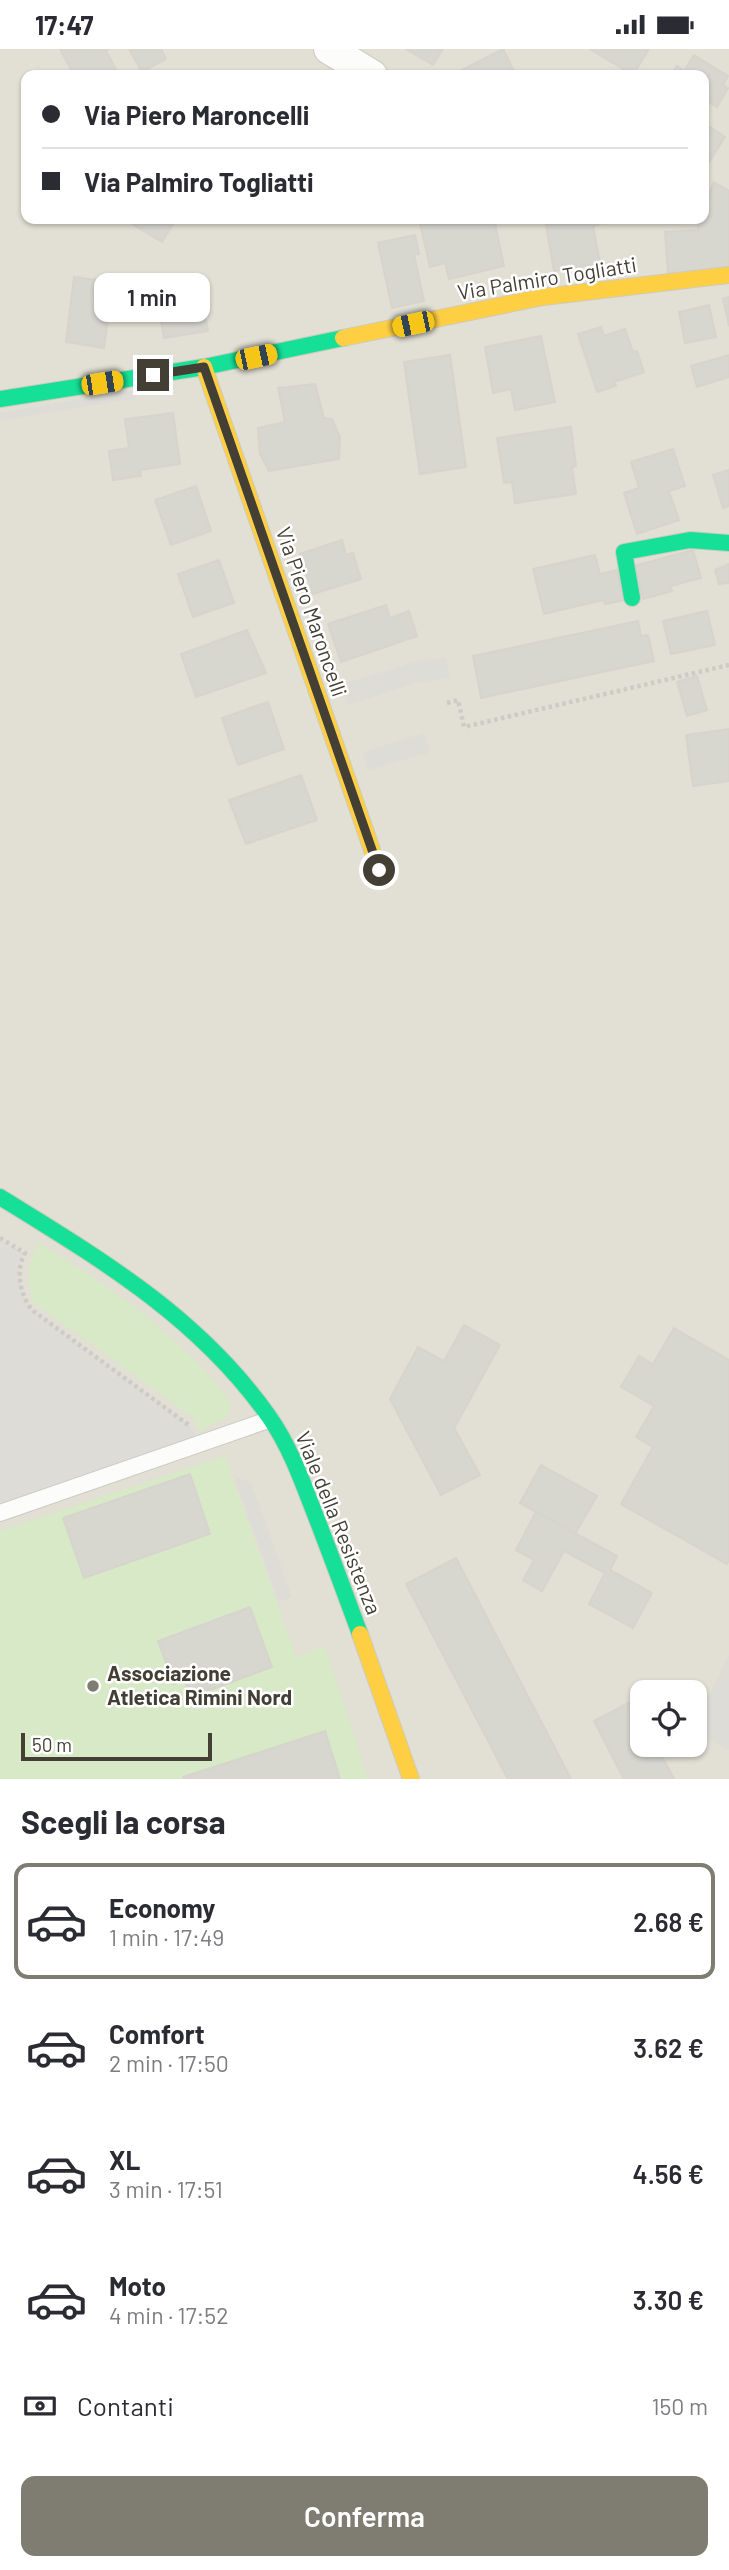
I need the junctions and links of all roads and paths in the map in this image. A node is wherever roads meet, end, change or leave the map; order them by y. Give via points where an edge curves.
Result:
1 (329, 49) edge
2 (364, 70) edge
3 (729, 275) edge
4 (204, 367) junction
5 (0, 399) edge
6 (729, 543) edge
7 (632, 599) dead end
8 (729, 665) edge
9 (447, 703) dead end
10 (379, 870) dead end
11 (0, 1197) edge
12 (0, 1238) edge
13 (271, 1419) junction
14 (194, 1432) dead end
15 (0, 1513) edge
16 (411, 1779) edge

1 - 2 street
3 - 4 street, Via Palmiro Togliatti via 543,297
4 - 5 street, Via Palmiro Togliatti
4 - 10 street, Via Piero Maroncelli
6 - 7 street via 706,538 624,552
8 - 9 path via 464,727 458,700
11 - 13 street, Viale della Resistenza via 110,1265 169,1309 219,1355
12 - 14 path via 25,1253 20,1262 21,1284 32,1310
13 - 15 lane
13 - 16 street, Viale della Resistenza via 296,1465 335,1564

